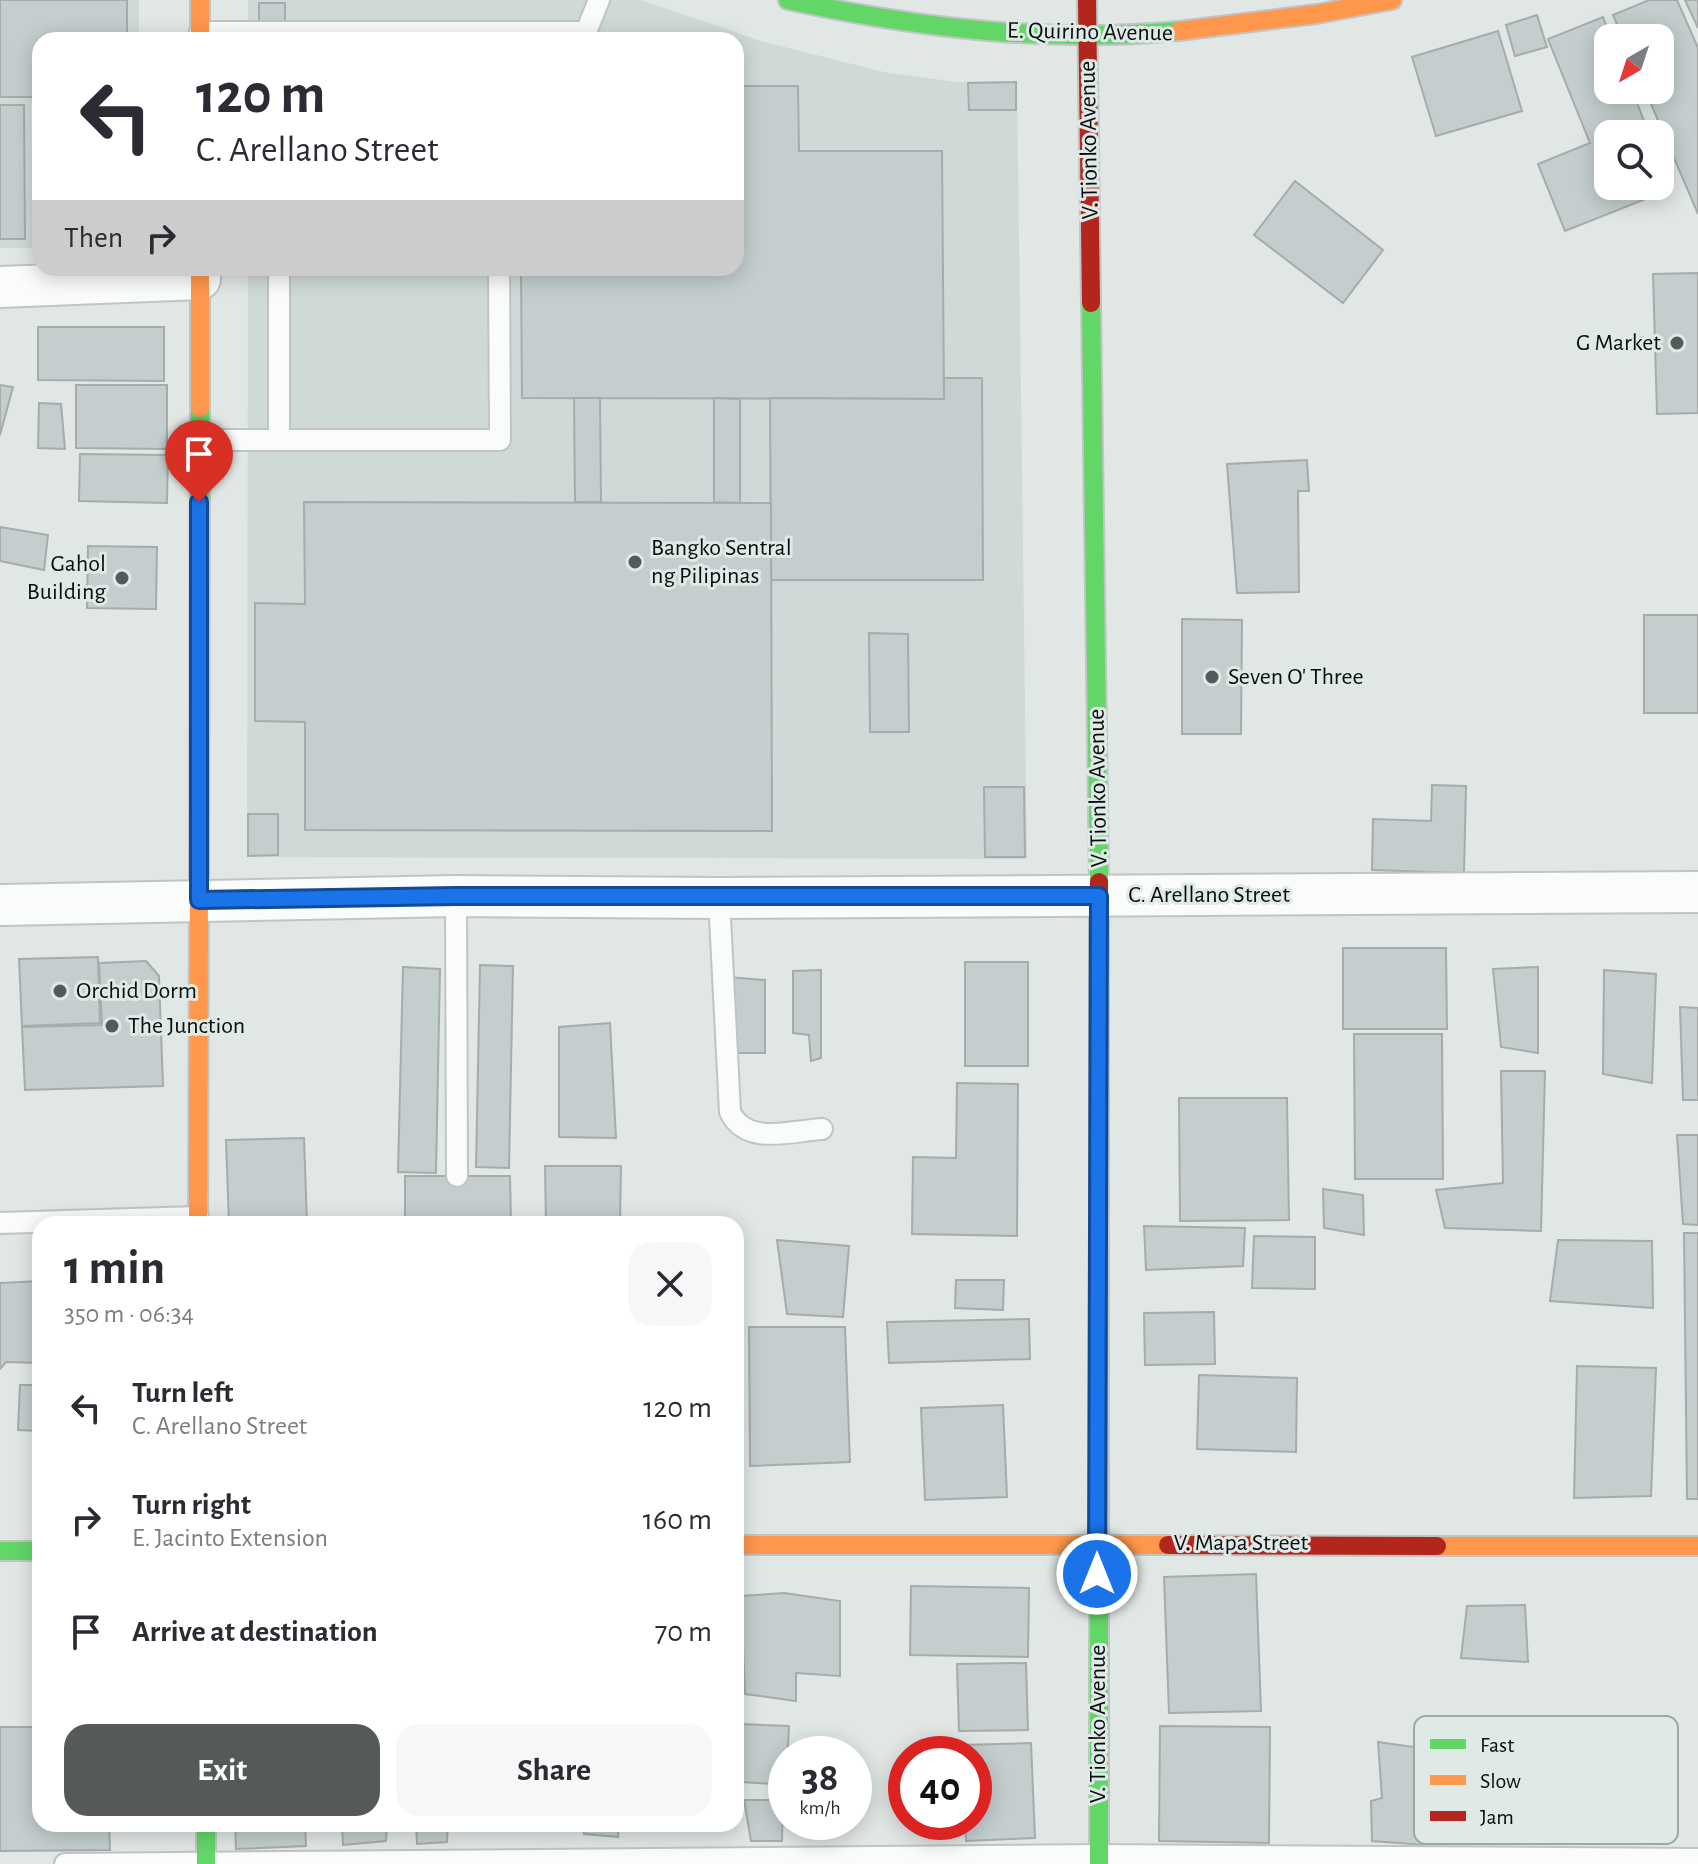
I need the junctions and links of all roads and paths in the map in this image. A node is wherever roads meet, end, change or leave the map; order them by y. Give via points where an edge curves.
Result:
1 (200, 0) edge
2 (599, 0) edge
3 (788, 0) edge
4 (1087, 0) edge
5 (1392, 0) edge
6 (200, 32) edge
7 (586, 32) edge
8 (1088, 36) junction
9 (169, 276) edge
10 (200, 276) edge
11 (279, 276) edge
12 (499, 276) edge
13 (0, 287) edge
14 (200, 440) junction
15 (279, 440) junction
16 (1698, 892) edge
17 (456, 896) junction
18 (1099, 896) junction
19 (719, 898) junction
20 (199, 900) junction
21 (0, 905) edge
22 (822, 1129) dead end
23 (457, 1176) dead end
24 (198, 1216) edge
25 (0, 1223) edge
26 (32, 1223) edge
27 (1097, 1543) junction
28 (744, 1545) edge
29 (1698, 1546) edge
30 (0, 1551) edge
31 (32, 1551) edge
32 (206, 1832) edge
33 (1099, 1859) edge
34 (1698, 1859) edge
35 (206, 1863) edge
36 (65, 1864) edge

1 - 6 street
2 - 7 lane
3 - 8 street, E. Quirino Avenue via 924,28
4 - 8 street, V. Tionko Avenue
5 - 8 street, E. Quirino Avenue via 1195,33
8 - 18 street, V. Tionko Avenue
9 - 13 street
10 - 14 street
11 - 15 lane
12 - 15 lane via 500,440
14 - 15 lane
14 - 20 street
16 - 18 street, C. Arellano Street
17 - 19 street, C. Arellano Street
17 - 20 street, C. Arellano Street
17 - 23 lane
18 - 19 street, C. Arellano Street
18 - 27 street, V. Tionko Avenue
19 - 22 lane via 730,1112 735,1124 756,1134
20 - 21 street, C. Arellano Street
20 - 24 street
25 - 26 lane
27 - 28 street, V. Mapa Street
27 - 29 street, V. Mapa Street
27 - 33 street, V. Tionko Avenue
30 - 31 street
32 - 35 street
33 - 34 lane
33 - 35 lane
35 - 36 lane

